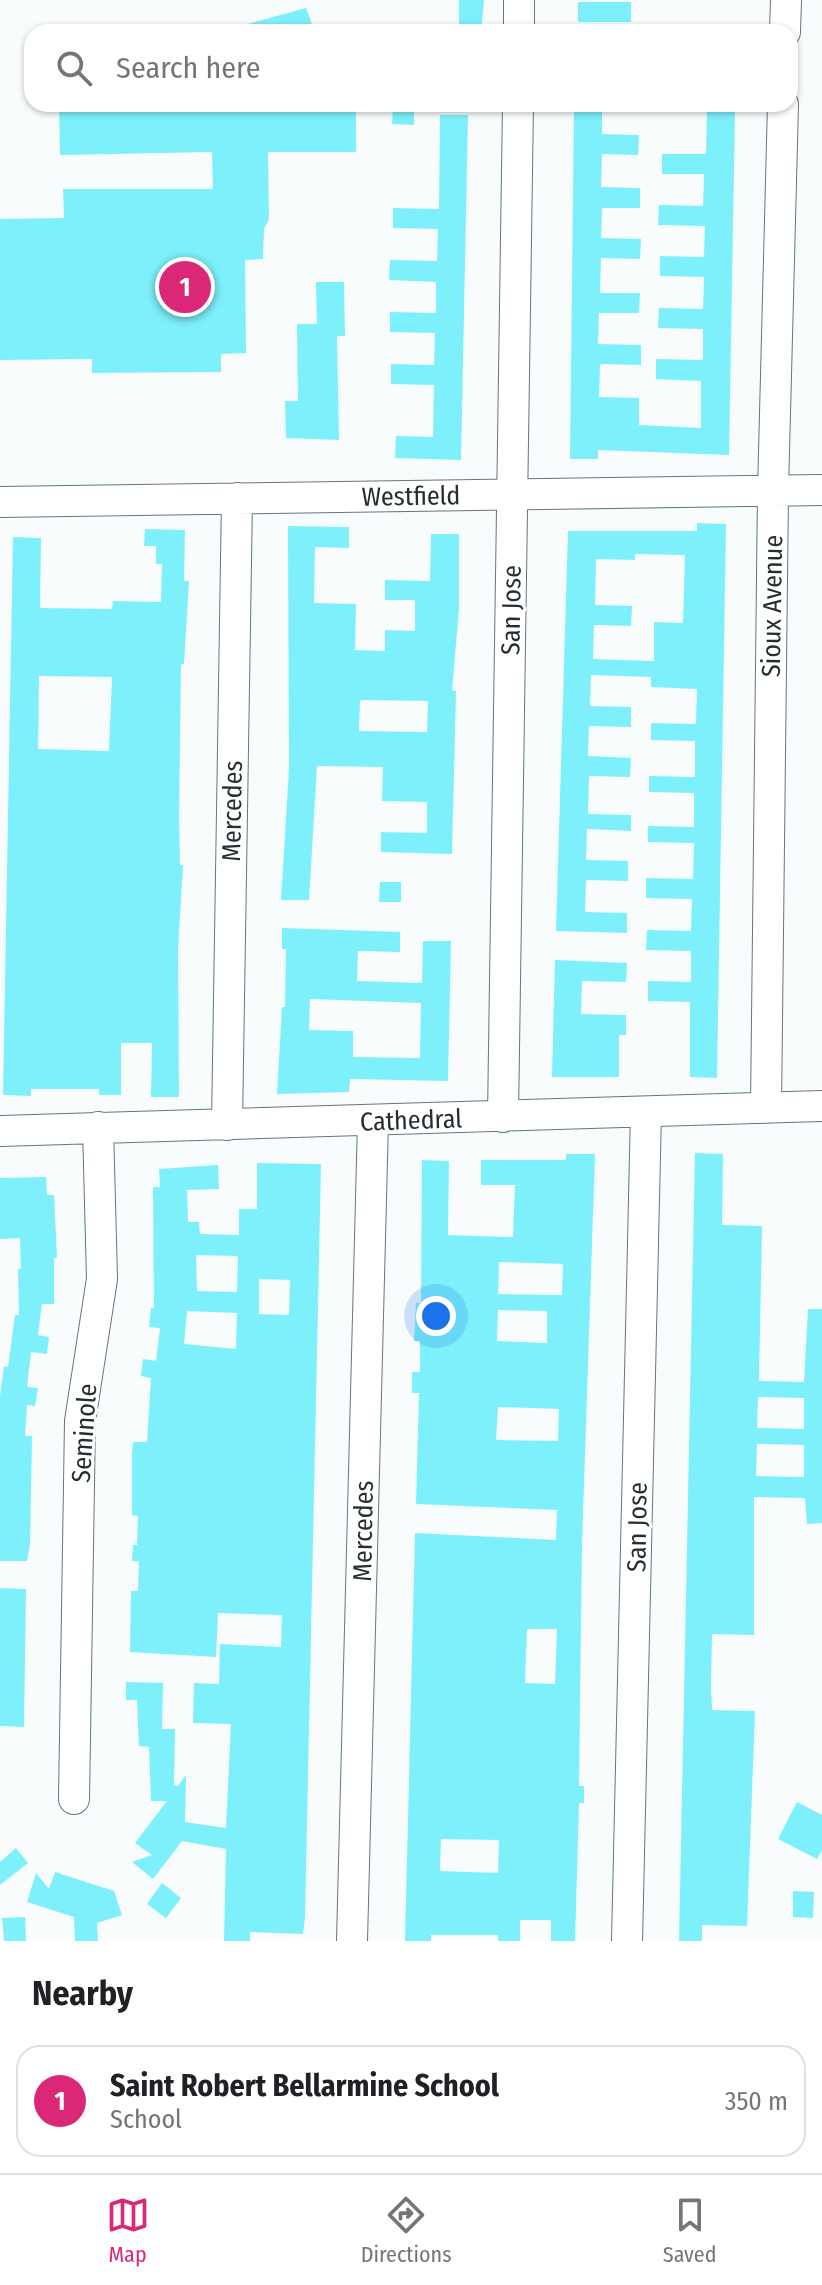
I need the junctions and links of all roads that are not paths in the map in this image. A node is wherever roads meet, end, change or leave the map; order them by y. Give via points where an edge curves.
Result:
1 (519, 0) edge
2 (786, 0) edge
3 (519, 24) edge
4 (785, 24) edge
5 (518, 112) edge
6 (783, 112) edge
7 (822, 490) edge
8 (773, 491) junction
9 (513, 495) junction
10 (237, 498) junction
11 (0, 502) edge
12 (822, 1106) edge
13 (766, 1108) junction
14 (646, 1112) junction
15 (503, 1117) junction
16 (373, 1121) junction
17 (227, 1125) junction
18 (98, 1127) junction
19 (0, 1131) edge
20 (74, 1799) dead end
21 (352, 1941) edge
22 (627, 1941) edge

1 - 3 street
2 - 4 street
5 - 9 street, San Jose
6 - 8 street, Sioux Avenue
7 - 8 street, Westfield
8 - 9 street, Westfield
8 - 13 street, Sioux Avenue
9 - 10 street, Westfield
9 - 15 street, San Jose
10 - 11 street, Westfield
10 - 17 street, Mercedes
12 - 13 street, Cathedral
13 - 14 street, Cathedral
14 - 15 street, Cathedral
14 - 22 street, San Jose
15 - 16 street, Cathedral
16 - 17 street, Cathedral
16 - 21 street, Mercedes
17 - 18 street, Cathedral
18 - 19 street, Cathedral
18 - 20 street, Seminole via 102,1279 80,1421

